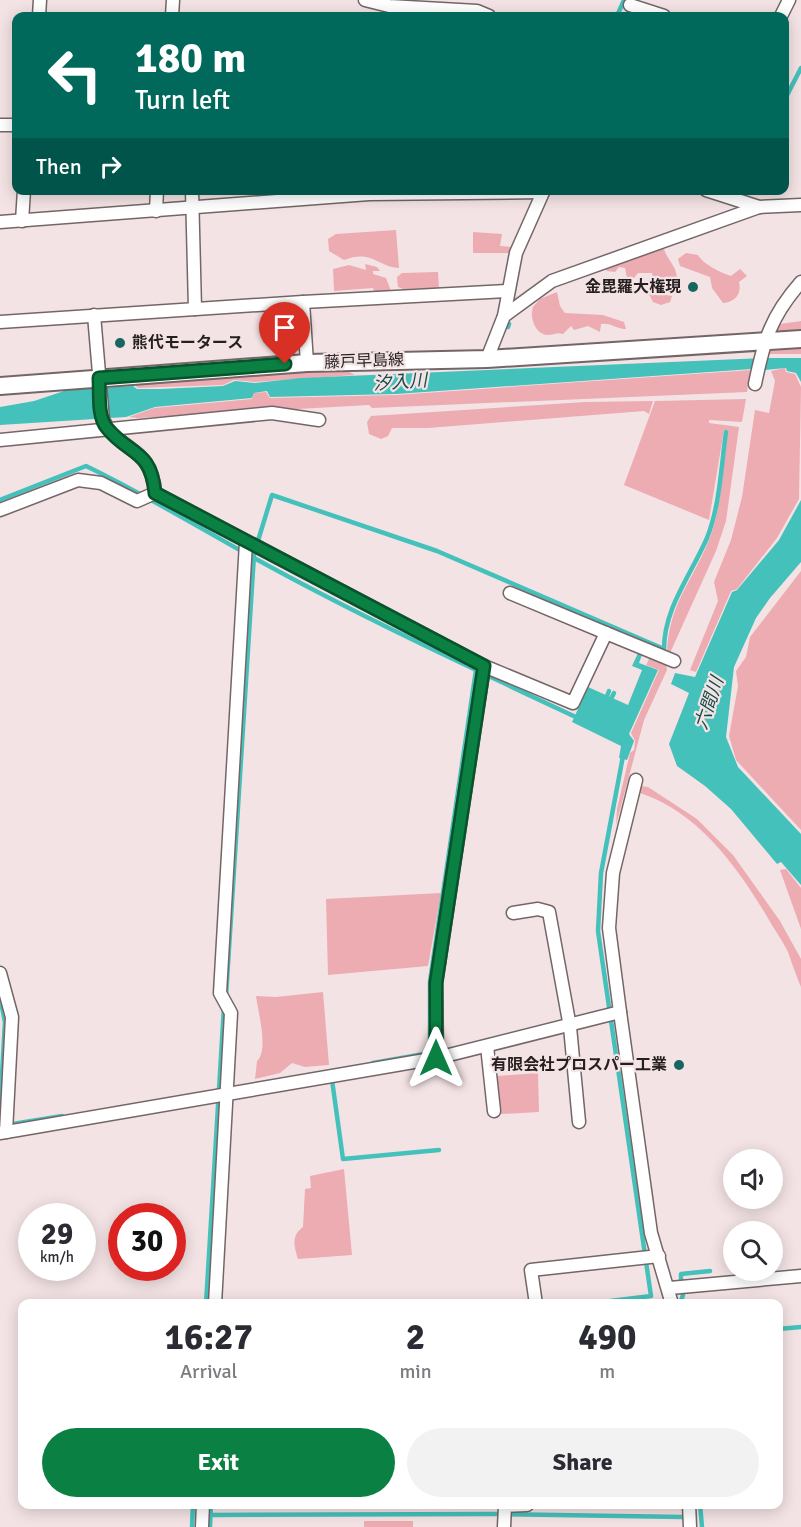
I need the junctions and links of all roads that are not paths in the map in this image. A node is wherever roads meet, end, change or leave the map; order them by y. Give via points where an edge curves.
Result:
1 (365, 0) edge
2 (629, 7) edge
3 (388, 11) edge
4 (410, 12) edge
5 (648, 12) edge
6 (24, 195) edge
7 (157, 195) edge
8 (192, 195) edge
9 (356, 195) edge
10 (542, 195) edge
11 (722, 195) edge
12 (801, 205) edge
13 (759, 207) junction
14 (192, 208) junction
15 (156, 210) junction
16 (22, 221) junction
17 (0, 222) edge
18 (801, 282) edge
19 (507, 291) junction
20 (303, 302) junction
21 (195, 309) junction
22 (94, 315) junction
23 (504, 316) junction
24 (0, 322) edge
25 (801, 339) edge
26 (766, 344) junction
27 (487, 359) junction
28 (307, 363) junction
29 (99, 382) junction
30 (755, 384) dead end
31 (0, 386) edge
32 (319, 420) dead end
33 (105, 424) junction
34 (0, 440) edge
35 (149, 496) junction
36 (0, 510) edge
37 (245, 548) junction
38 (510, 593) dead end
39 (606, 633) junction
40 (674, 661) dead end
41 (484, 671) junction
42 (636, 780) dead end
43 (513, 913) dead end
44 (0, 973) edge
45 (612, 1014) junction
46 (570, 1027) junction
47 (487, 1046) junction
48 (436, 1058) junction
49 (221, 1097) junction
50 (494, 1111) dead end
51 (579, 1122) dead end
52 (5, 1129) edge
53 (655, 1256) junction
54 (801, 1276) edge
55 (670, 1288) junction
56 (215, 1299) edge
57 (535, 1299) edge
58 (671, 1299) edge
59 (203, 1509) edge
60 (689, 1509) edge
61 (202, 1527) edge
62 (690, 1527) edge

1 - 3 street
2 - 5 street
3 - 4 street
6 - 16 street
7 - 15 street
8 - 14 street
9 - 14 street
10 - 19 street via 520,242
11 - 13 street
12 - 13 street
13 - 23 street via 552,281
14 - 15 street
14 - 21 street
15 - 16 street
16 - 17 street
18 - 26 street via 782,304
19 - 20 street
19 - 23 street
20 - 21 street
20 - 28 street
21 - 22 street
22 - 24 street
22 - 29 street
23 - 27 street
25 - 26 main road, 藤戸早島線
26 - 27 main road, 藤戸早島線
26 - 30 street
27 - 28 main road, 藤戸早島線
28 - 29 main road, 藤戸早島線
29 - 31 main road, 藤戸早島線
29 - 33 street
32 - 33 street via 272,412
33 - 34 street
33 - 35 street via 144,458 153,474
35 - 36 street via 137,501 101,483 78,480
35 - 37 street
37 - 41 street
37 - 49 street via 220,993 231,1014
38 - 39 street
39 - 40 street
39 - 41 street via 573,703
41 - 48 street via 436,983
42 - 45 street via 613,873 609,928
43 - 46 street via 538,909 549,912
44 - 52 street via 12,1017
45 - 46 street
45 - 53 street
46 - 47 street
46 - 51 street
47 - 48 street
47 - 50 street
48 - 49 street
49 - 52 street
49 - 56 street
53 - 55 street
53 - 57 street via 531,1270
54 - 55 street
55 - 58 street
59 - 61 street
60 - 62 street

